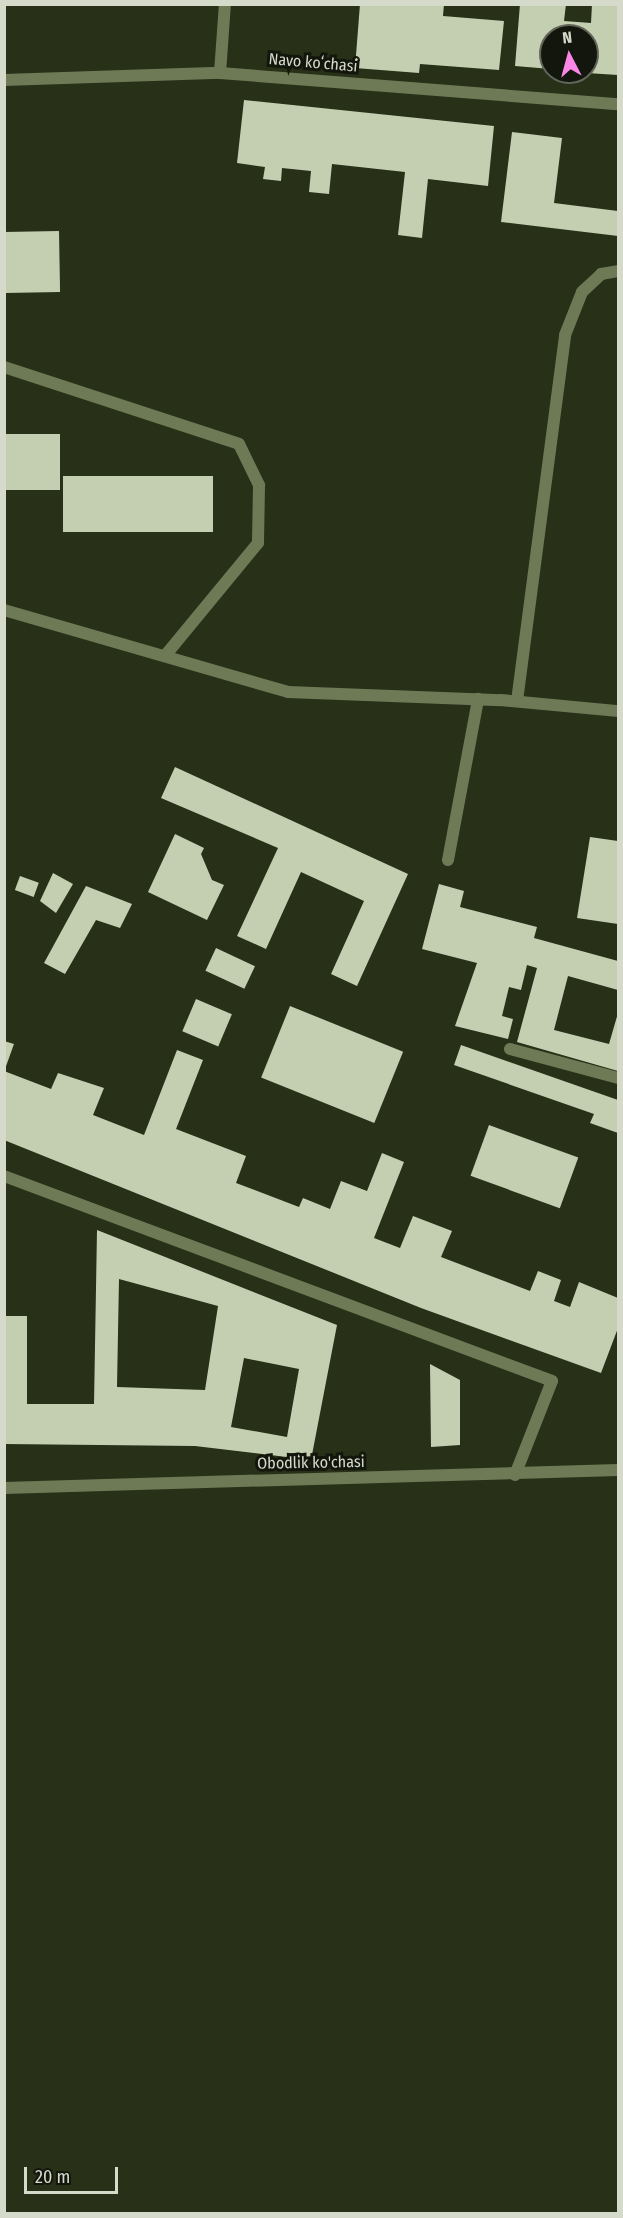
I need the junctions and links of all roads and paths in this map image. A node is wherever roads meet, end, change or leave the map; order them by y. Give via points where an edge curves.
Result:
1 (225, 4) edge
2 (220, 73) junction
3 (4, 80) edge
4 (618, 104) edge
5 (618, 271) edge
6 (4, 367) edge
7 (4, 610) edge
8 (165, 656) junction
9 (478, 699) junction
10 (517, 701) junction
11 (618, 711) edge
12 (448, 860) dead end
13 (510, 1049) dead end
14 (618, 1078) edge
15 (4, 1176) edge
16 (618, 1470) edge
17 (515, 1475) junction
18 (4, 1488) edge

1 - 2 street
2 - 3 street, Navo koʻchasi
2 - 4 street, Navo koʻchasi
5 - 10 street via 601,274 582,292 565,334
6 - 8 street via 239,444 259,485 258,543
7 - 8 street
8 - 9 street via 288,692
9 - 10 street
9 - 12 street
10 - 11 street
13 - 14 street
15 - 17 street via 552,1381
16 - 17 street, Obodlik ko'chasi
17 - 18 street, Obodlik ko'chasi

